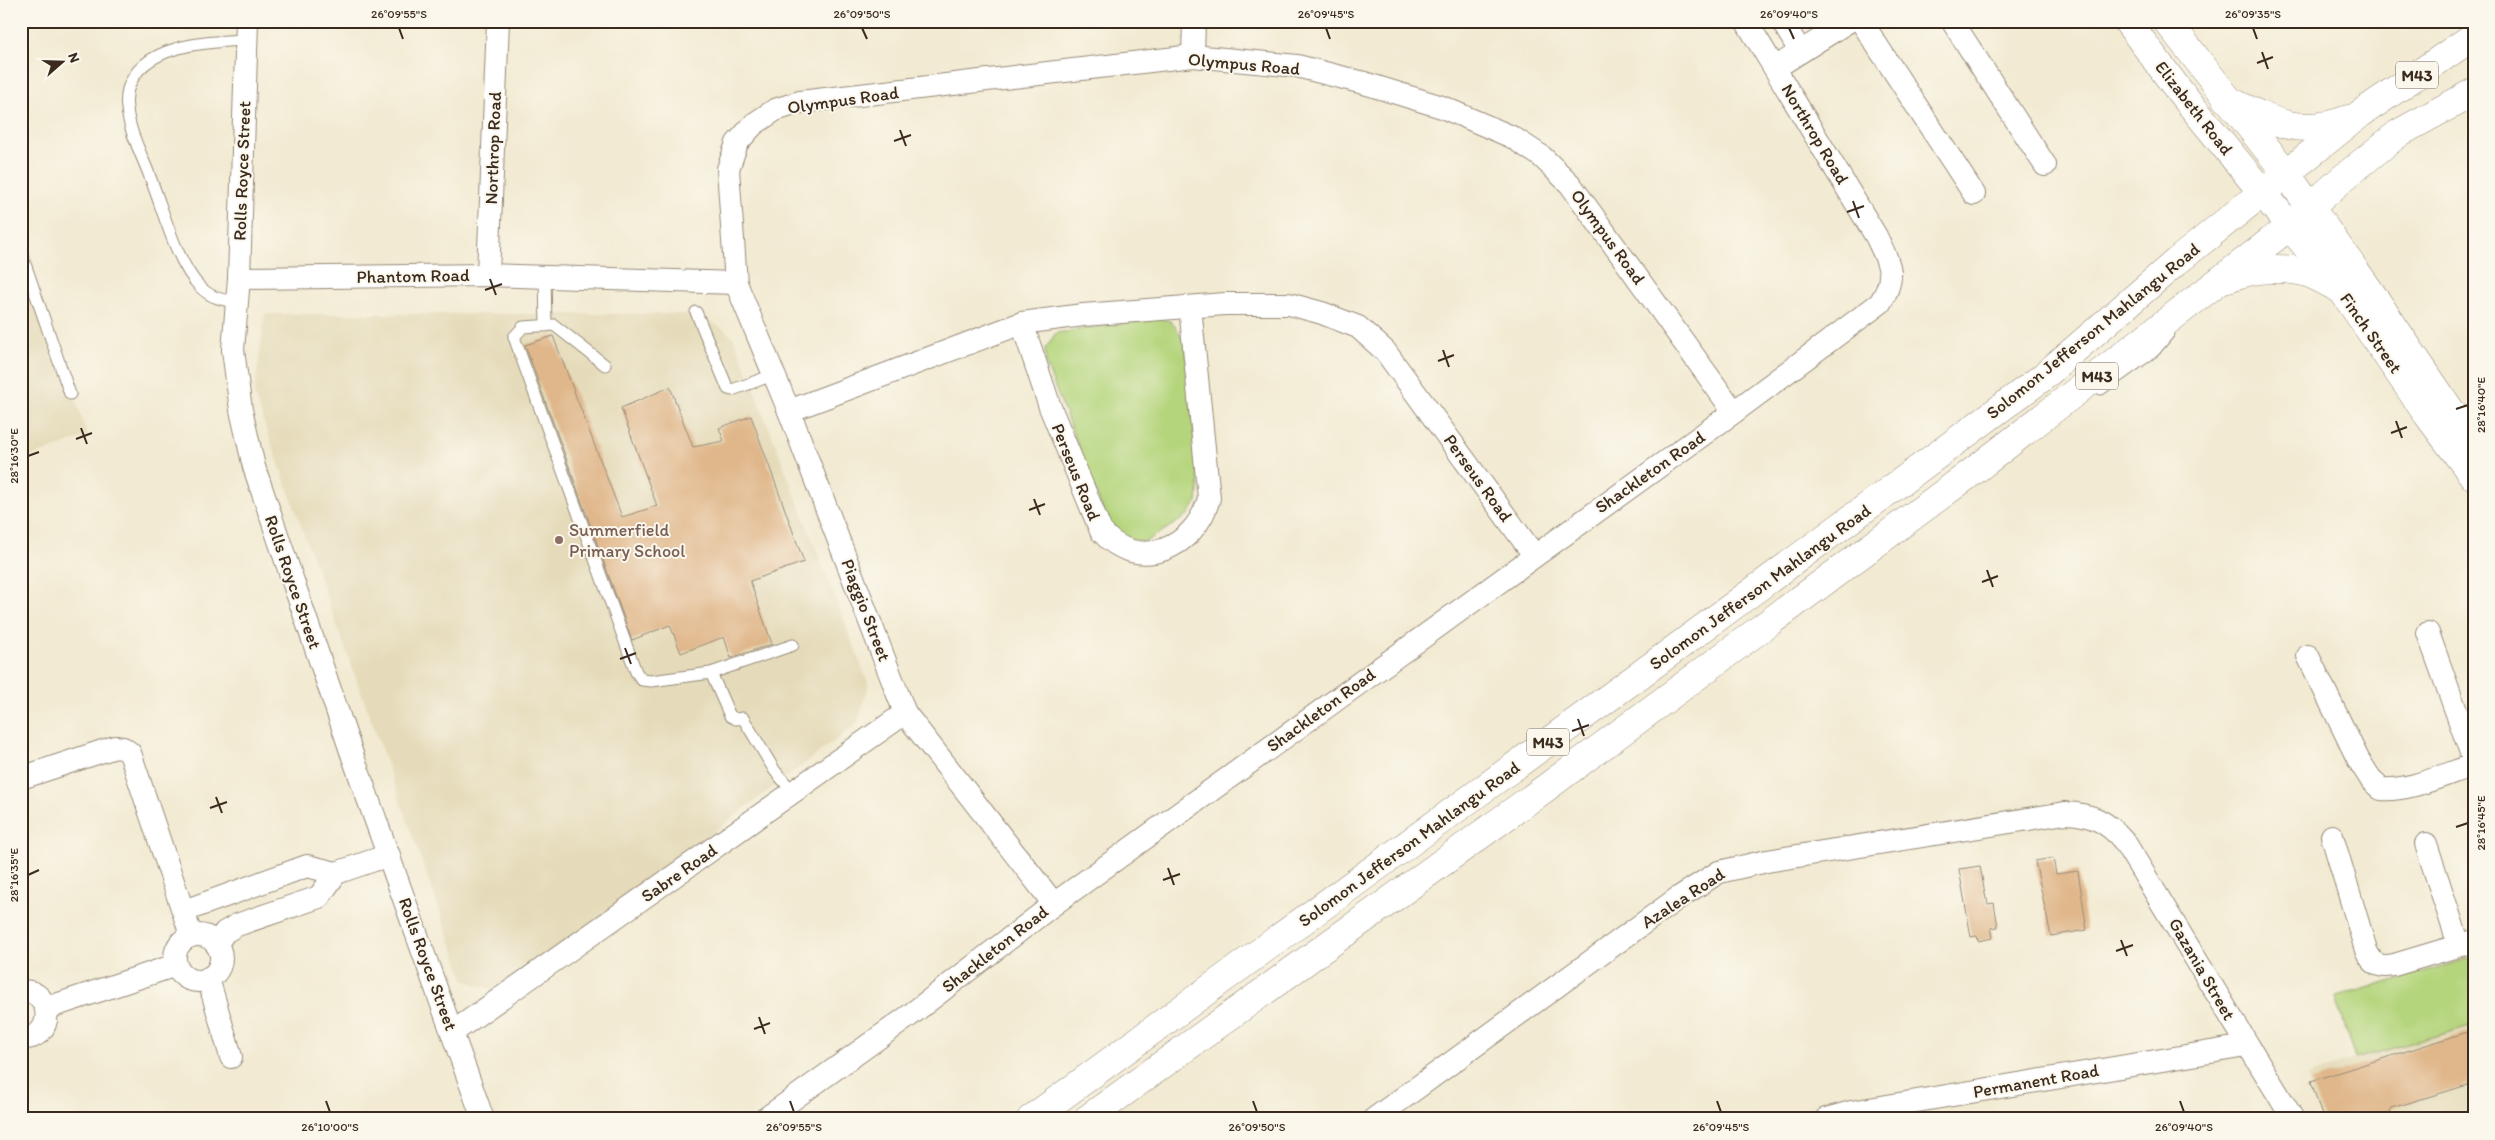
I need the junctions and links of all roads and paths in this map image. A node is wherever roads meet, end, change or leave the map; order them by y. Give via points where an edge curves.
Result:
1 (498, 21) edge
2 (1194, 21) edge
3 (1746, 21) edge
4 (1782, 21) edge
5 (1849, 21) edge
6 (1861, 21) edge
7 (1952, 21) edge
8 (2127, 21) edge
9 (2167, 21) edge
10 (247, 30) edge
11 (2474, 36) edge
12 (1800, 51) junction
13 (1193, 56) junction
14 (1775, 68) junction
15 (2474, 92) edge
16 (2226, 99) junction
17 (2360, 114) junction
18 (2045, 165) dead end
19 (2286, 173) junction
20 (2264, 193) junction
21 (1974, 194) dead end
22 (2309, 207) junction
23 (2290, 226) junction
24 (21, 252) edge
25 (488, 275) junction
26 (545, 277) junction
27 (239, 278) junction
28 (736, 283) junction
29 (2210, 289) junction
30 (2342, 290) junction
31 (238, 303) junction
32 (1880, 303) joint
33 (1190, 307) junction
34 (696, 312) dead end
35 (1022, 323) junction
36 (546, 326) junction
37 (605, 365) dead end
38 (773, 375) junction
39 (2434, 385) junction
40 (70, 394) dead end
41 (2089, 398) dead end
42 (2073, 409) dead end
43 (789, 411) junction
44 (1734, 412) junction
45 (2474, 422) edge
46 (2474, 444) edge
47 (2005, 447) junction
48 (2474, 477) edge
49 (1534, 555) junction
50 (2428, 633) dead end
51 (794, 645) dead end
52 (2308, 656) dead end
53 (711, 673) junction
54 (905, 713) junction
55 (2474, 761) edge
56 (2474, 765) edge
57 (21, 778) edge
58 (793, 792) junction
59 (2107, 824) joint
60 (2332, 836) dead end
61 (2426, 844) dead end
62 (389, 855) junction
63 (329, 876) junction
64 (1054, 904) junction
65 (184, 911) junction
66 (191, 936) junction
67 (2466, 943) edge
68 (216, 944) junction
69 (176, 965) junction
70 (208, 978) junction
71 (21, 991) edge
72 (47, 1008) junction
73 (453, 1032) junction
74 (21, 1038) edge
75 (2246, 1046) junction
76 (232, 1057) dead end
77 (483, 1119) edge
78 (764, 1119) edge
79 (1031, 1119) edge
80 (1087, 1119) edge
81 (1374, 1119) edge
82 (1826, 1119) edge
83 (2293, 1119) edge

1 - 25 street, Northrop Road
2 - 13 street
3 - 14 street, Northrop Road
4 - 12 street
5 - 12 street
6 - 21 street
7 - 18 street
8 - 20 main road, Elizabeth Road
9 - 16 main road, Elizabeth Road
10 - 27 street, Rolls Royce Street
10 - 31 lane via 177,48 155,58 139,72 128,89 127,108 133,132 182,259 200,286 216,299
11 - 17 main road, Solomon Jefferson Mahlangu Road / M43
12 - 14 street
13 - 28 street, Olympus Road via 800,102 776,110 754,124 737,143 728,169
13 - 44 street, Olympus Road via 1297,66 1364,83 1442,107 1512,137 1541,156 1570,184
14 - 32 street, Northrop Road via 1882,250 1891,272 1890,288
15 - 22 main road, Solomon Jefferson Mahlangu Road / M43 via 2399,133
16 - 17 main road via 2269,120 2304,129 2332,125
16 - 19 main road, Elizabeth Road
17 - 19 main road, Solomon Jefferson Mahlangu Road / M43
19 - 20 main road, Solomon Jefferson Mahlangu Road / M43
19 - 22 main road, Finch Street
20 - 23 main road, Finch Street
20 - 79 main road, Solomon Jefferson Mahlangu Road / M43 via 2176,262 2043,377
22 - 23 main road, Solomon Jefferson Mahlangu Road / M43
22 - 39 main road, Finch Street
23 - 29 main road, Solomon Jefferson Mahlangu Road / M43
23 - 30 main road, Finch Street
24 - 40 lane
25 - 26 street, Phantom Road
25 - 27 street, Phantom Road
26 - 28 street, Phantom Road
26 - 36 lane
27 - 31 street, Rolls Royce Street
28 - 38 street, Piaggio Street
29 - 30 main road via 2238,274 2276,268 2309,274
29 - 41 lane via 2154,352
29 - 47 main road, Solomon Jefferson Mahlangu Road / M43
30 - 48 main road, Finch Street
31 - 62 street, Rolls Royce Street via 233,350 241,410 254,467
32 - 44 street, Shackleton Road
33 - 35 street, Perseus Road
33 - 35 street, Perseus Road via 1209,498 1204,515 1182,538 1171,546 1146,553 1127,551 1101,531 1050,407
33 - 49 street, Perseus Road via 1289,304 1358,327 1385,351
34 - 38 lane via 728,389
35 - 43 street, Perseus Road
36 - 37 lane via 560,329
36 - 53 lane via 523,327 514,337 636,672 642,680 651,681
38 - 43 street, Piaggio Street
39 - 45 main road via 2447,391
39 - 46 main road, Finch Street
42 - 47 lane
43 - 54 street, Piaggio Street
44 - 49 street, Shackleton Road
47 - 80 main road, Solomon Jefferson Mahlangu Road / M43 via 1547,787
49 - 64 street, Shackleton Road
50 - 55 street
51 - 53 lane
52 - 56 street via 2358,759 2381,789 2410,785
53 - 58 lane via 730,716 736,720 743,718 775,771
54 - 58 street, Sabre Road
54 - 64 street, Piaggio Street
57 - 65 street via 116,747 130,753
58 - 73 street, Sabre Road
59 - 75 street, Gazania Street via 2138,861
59 - 81 street, Azalea Road via 2090,815 2065,813 1767,861 1719,872 1678,898
60 - 67 street via 2366,950 2376,965 2385,967
61 - 67 street
62 - 63 street
62 - 73 street, Rolls Royce Street
63 - 65 street via 308,866
63 - 68 street via 319,897 237,925 225,932
64 - 78 street, Shackleton Road via 909,1016
65 - 66 street
66 - 68 street via 205,936
66 - 69 street via 179,944 174,958
68 - 70 street via 221,959 219,967
69 - 70 street via 185,977 200,981
69 - 72 street
70 - 76 street
71 - 72 street via 38,996
72 - 74 street via 48,1016 42,1031 35,1036
73 - 77 street, Rolls Royce Street
75 - 82 street, Permanent Road via 1851,1112
75 - 83 street, Gazania Street

